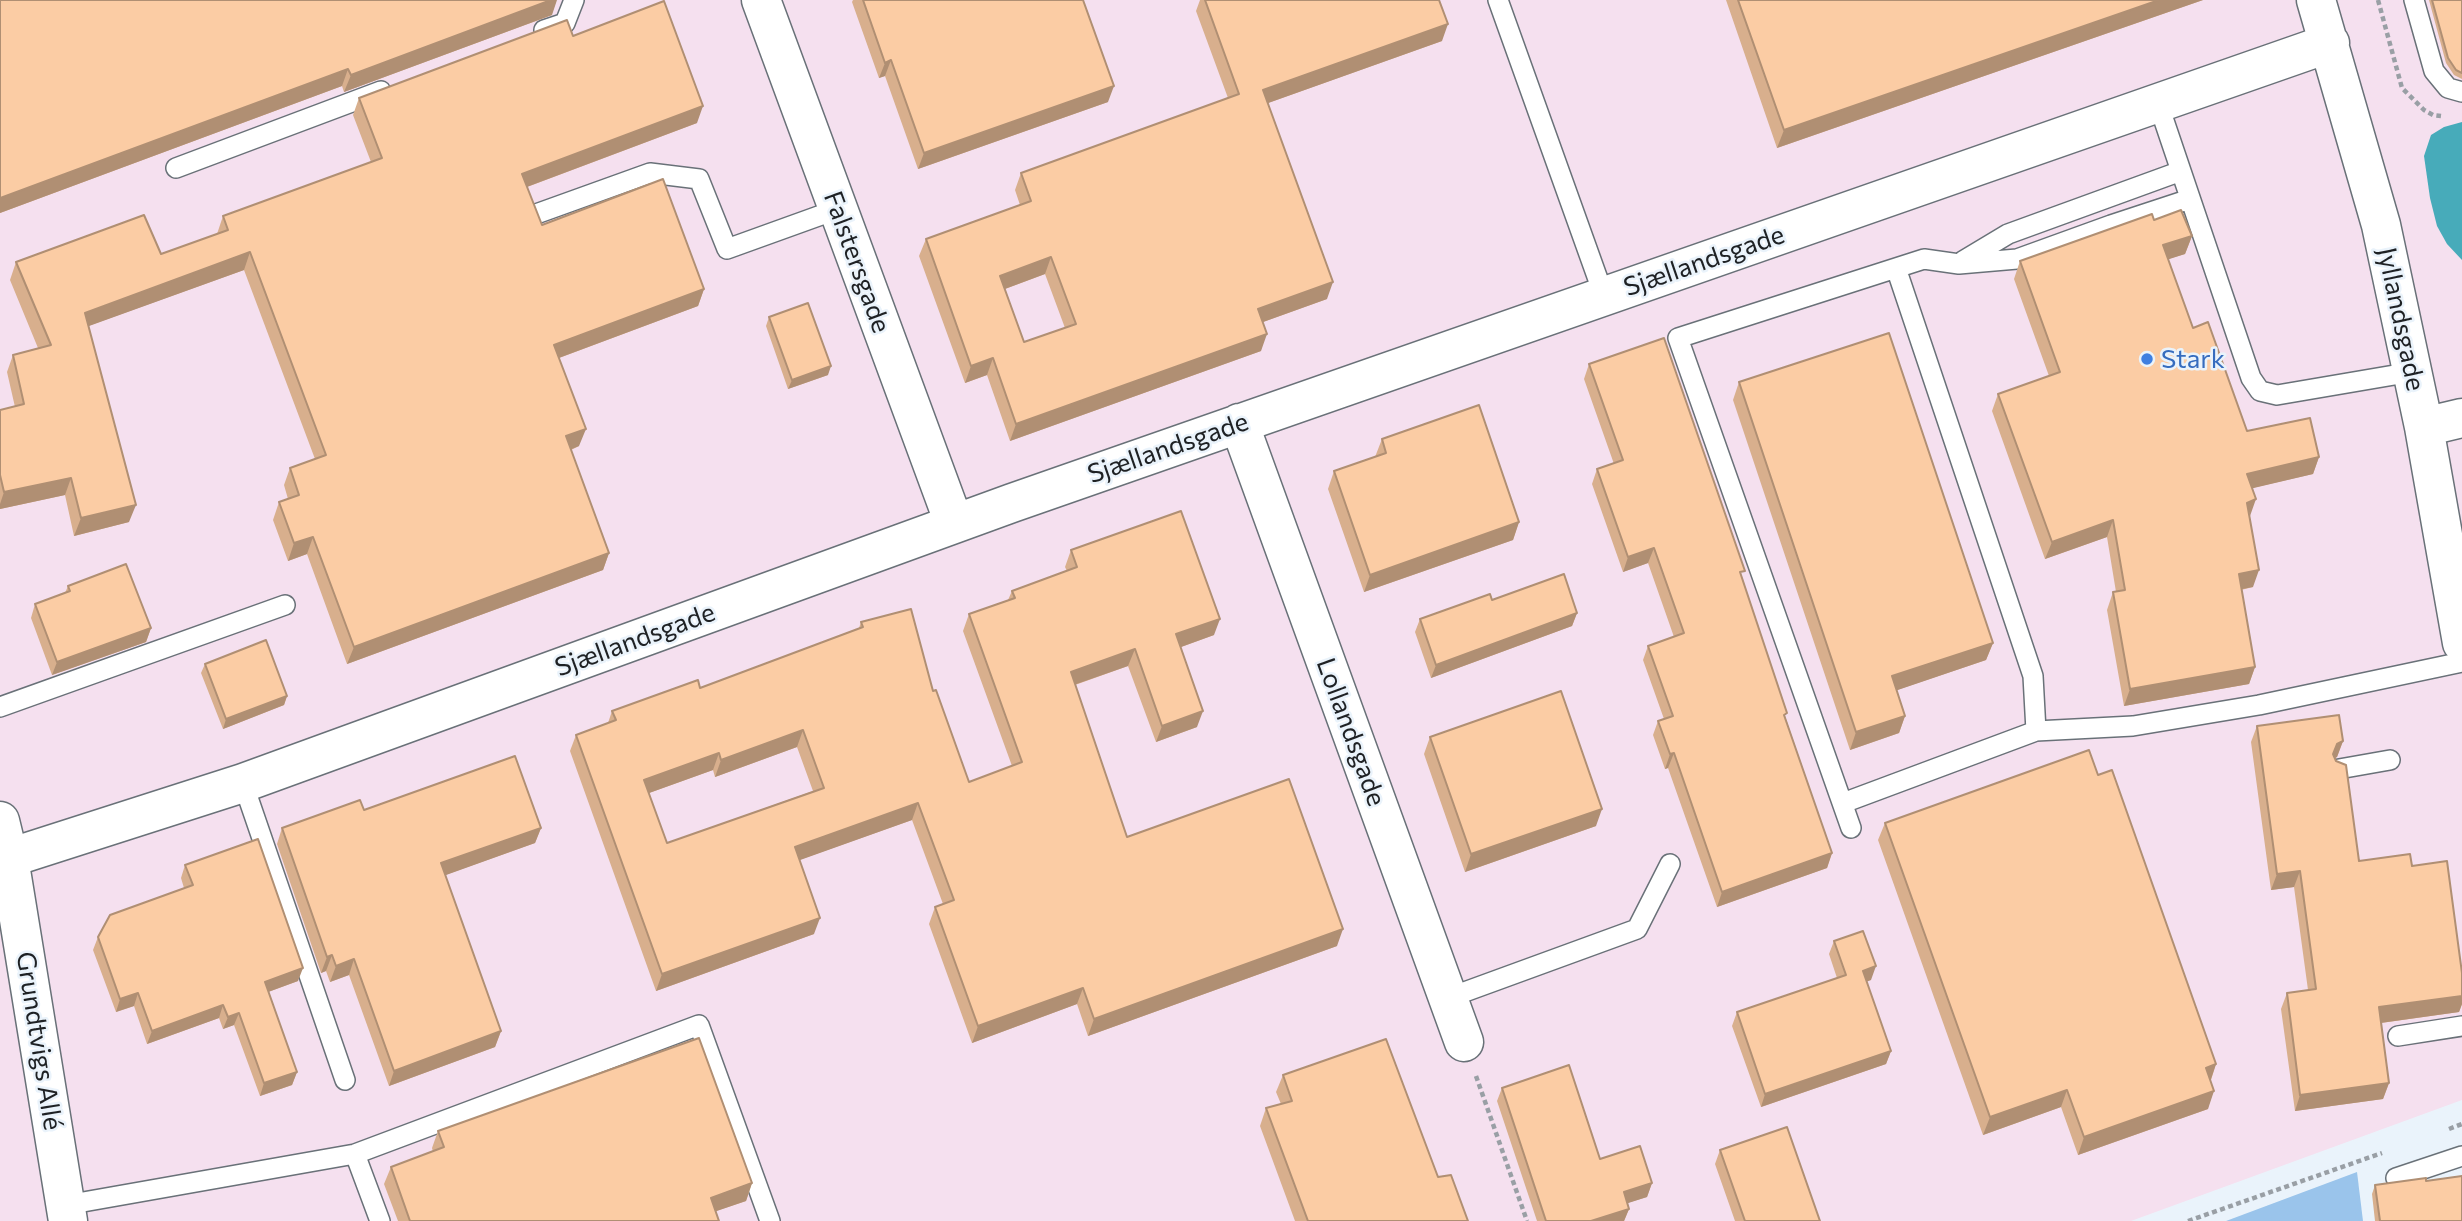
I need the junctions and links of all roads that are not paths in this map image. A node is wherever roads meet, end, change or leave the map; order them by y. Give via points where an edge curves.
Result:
1 (574, 0) edge
2 (759, 0) edge
3 (1498, 0) edge
4 (2316, 0) edge
5 (2414, 0) edge
6 (526, 37) edge
7 (2330, 43) junction
8 (396, 86) edge
9 (2462, 92) edge
10 (2158, 103) junction
11 (176, 168) dead end
12 (2181, 171) junction
13 (2190, 199) junction
14 (838, 209) junction
15 (536, 214) edge
16 (1959, 264) junction
17 (1896, 268) junction
18 (1604, 296) junction
19 (2412, 372) junction
20 (2462, 418) edge
21 (1239, 422) junction
22 (2424, 426) junction
23 (954, 523) junction
24 (285, 605) dead end
25 (2462, 643) edge
26 (2462, 662) edge
27 (0, 707) edge
28 (2036, 731) junction
29 (2390, 760) dead end
30 (2339, 769) edge
31 (243, 783) junction
32 (1843, 803) junction
33 (0, 821) edge
34 (1851, 828) dead end
35 (4, 859) edge
36 (1670, 864) dead end
37 (1448, 998) junction
38 (2462, 1026) edge
39 (2398, 1036) dead end
40 (1464, 1042) road end
41 (345, 1080) dead end
42 (355, 1154) junction
43 (2462, 1156) edge
44 (2396, 1178) dead end
45 (67, 1213) edge
46 (380, 1221) edge
47 (770, 1221) edge

1 - 6 lane via 565,23
2 - 14 street, Falstersgade
3 - 18 lane
4 - 7 street, Jyllandsgade
5 - 9 lane via 2434,71 2448,88
7 - 10 street, Sjællandsgade
7 - 19 street, Jyllandsgade via 2381,225
8 - 11 lane
10 - 12 lane
10 - 18 street, Sjællandsgade
12 - 13 lane
12 - 16 lane via 2008,234
13 - 16 lane via 2017,259
13 - 19 lane via 2251,378 2260,391 2277,395
14 - 15 lane via 727,249 699,178 650,173
14 - 23 street, Falstersgade
16 - 17 lane via 1924,259
17 - 28 lane via 2034,676
17 - 32 lane via 1678,338
18 - 21 street, Sjællandsgade
19 - 22 street, Jyllandsgade
20 - 22 street
21 - 23 street, Sjællandsgade
21 - 37 street, Lollandsgade
22 - 25 street, Jyllandsgade
23 - 31 street, Sjællandsgade
24 - 27 lane
26 - 28 lane via 2133,726
28 - 32 lane
29 - 30 lane
31 - 35 street, Sjællandsgade
31 - 41 lane
32 - 34 lane
33 - 35 street, Grundtvigs Allé
35 - 45 street, Grundtvigs Allé
36 - 37 lane via 1637,929
37 - 40 street, Lollandsgade
38 - 39 lane
42 - 45 lane
42 - 46 lane
42 - 47 lane via 699,1026
43 - 44 lane

